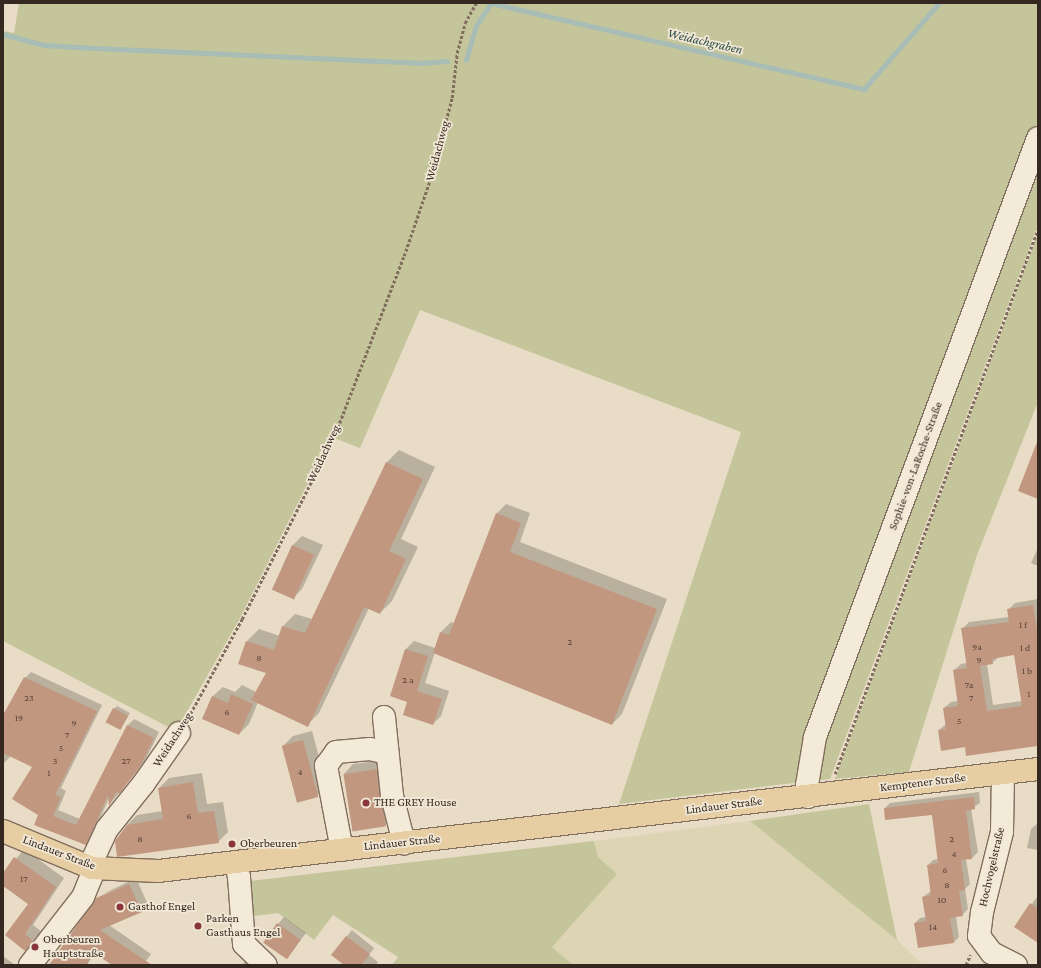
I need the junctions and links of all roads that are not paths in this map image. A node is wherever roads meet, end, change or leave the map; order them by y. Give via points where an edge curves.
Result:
1 (1038, 138) edge
2 (384, 717) dead end
3 (179, 733) road end
4 (388, 753) junction
5 (1038, 769) edge
6 (1003, 774) junction
7 (808, 797) junction
8 (3, 831) edge
9 (404, 843) junction
10 (342, 850) junction
11 (236, 862) junction
12 (92, 868) junction
13 (30, 965) edge
14 (266, 965) edge
15 (1016, 965) edge

1 - 7 street, Sophie-von-LaRoche-Straße via 815,737 807,785
2 - 4 street
3 - 12 street, Weidachweg via 107,829 92,861
4 - 9 street via 392,796
4 - 10 street via 370,749 336,752 326,766
5 - 6 main road, Kemptener Straße
6 - 7 main road, Kemptener Straße
6 - 15 street, Hochvogelstraße via 1002,832 982,912 979,936 992,953
7 - 9 main road, Lindauer Straße
8 - 12 main road, Lindauer Straße
9 - 10 main road, Lindauer Straße
10 - 11 main road, Lindauer Straße
11 - 12 main road, Lindauer Straße via 158,871
11 - 14 street via 244,944
12 - 13 street, Weidachweg via 91,878 83,896

